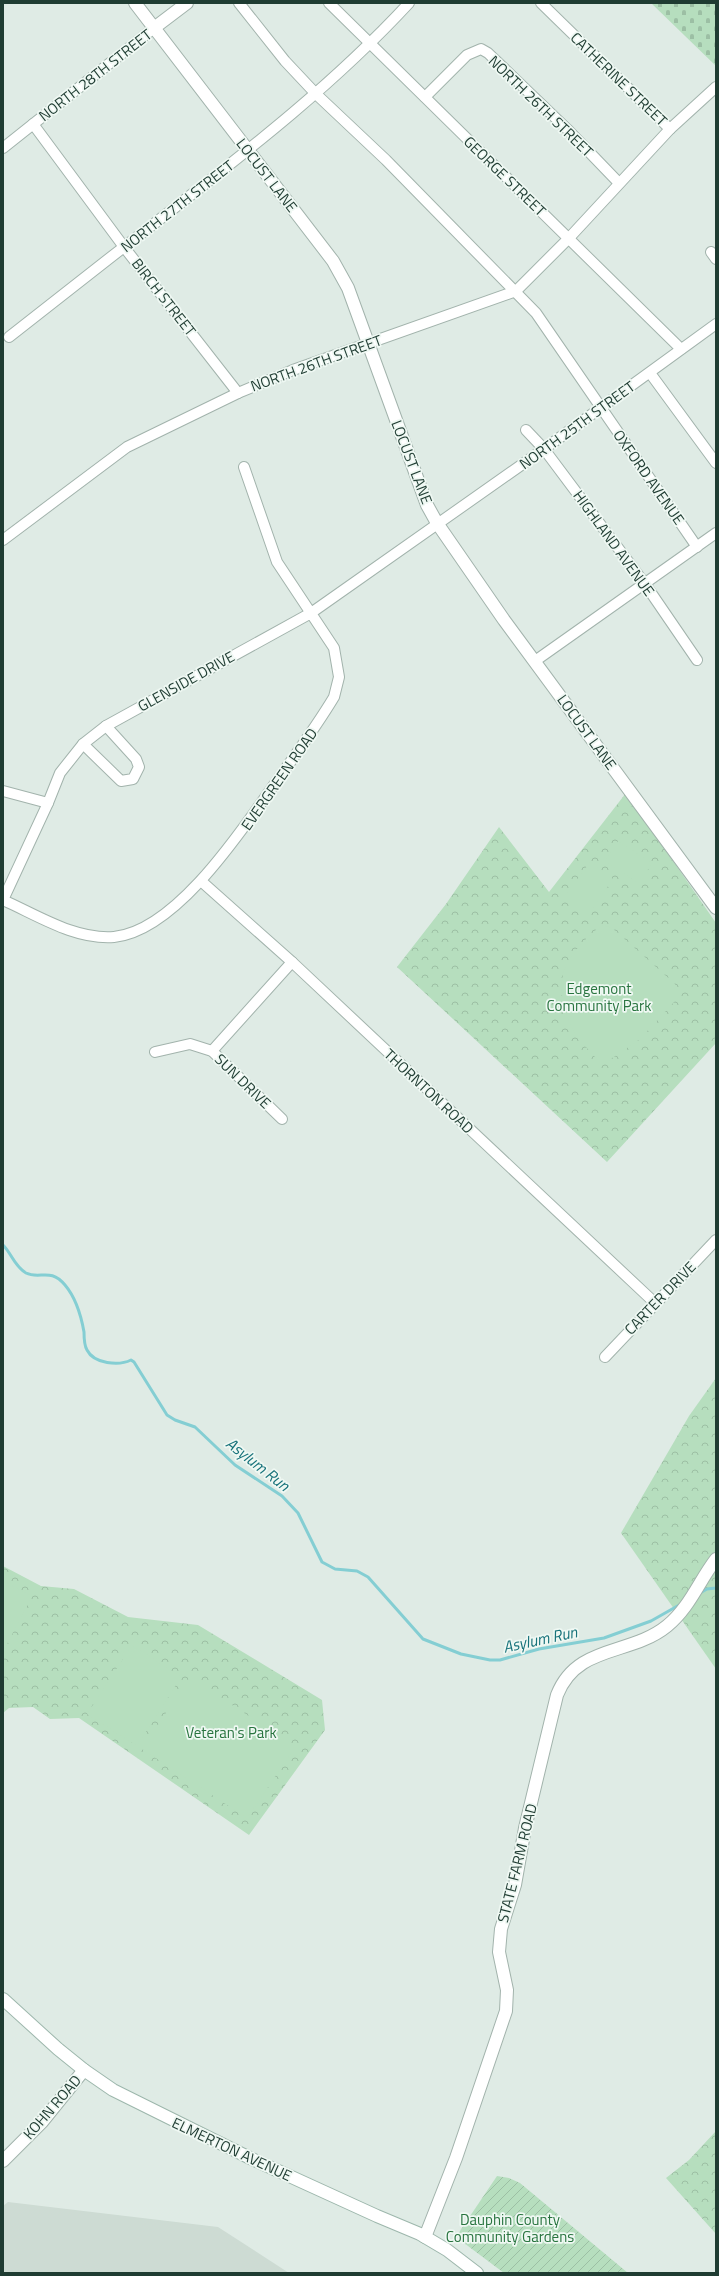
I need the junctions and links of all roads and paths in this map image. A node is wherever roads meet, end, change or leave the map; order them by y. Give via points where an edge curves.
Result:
1 (134, 3) edge
2 (187, 3) edge
3 (239, 3) edge
4 (328, 3) edge
5 (409, 3) edge
6 (541, 3) edge
7 (154, 28) junction
8 (371, 44) junction
9 (716, 87) edge
10 (316, 94) junction
11 (425, 97) junction
12 (33, 124) junction
13 (670, 129) junction
14 (3, 148) edge
15 (248, 151) junction
16 (619, 183) junction
17 (569, 238) junction
18 (124, 247) junction
19 (516, 291) junction
20 (716, 324) edge
21 (9, 337) dead end
22 (368, 344) junction
23 (682, 349) junction
24 (650, 373) junction
25 (238, 392) junction
26 (600, 407) junction
27 (526, 430) dead end
28 (544, 449) junction
29 (716, 463) edge
30 (244, 466) dead end
31 (437, 523) junction
32 (716, 533) edge
33 (3, 540) edge
34 (697, 546) junction
35 (645, 584) junction
36 (311, 613) junction
37 (697, 660) dead end
38 (535, 661) junction
39 (106, 726) junction
40 (83, 744) junction
41 (3, 791) edge
42 (48, 803) junction
43 (201, 881) junction
44 (3, 900) edge
45 (716, 908) edge
46 (292, 962) junction
47 (212, 1051) junction
48 (155, 1052) dead end
49 (282, 1119) dead end
50 (716, 1240) edge
51 (655, 1303) junction
52 (605, 1357) dead end
53 (716, 1559) edge
54 (3, 1999) edge
55 (84, 2070) junction
56 (3, 2161) edge
57 (425, 2237) junction
58 (477, 2273) edge

1 - 7 street, LOCUST LANE
2 - 7 street, NORTH 28TH STREET
3 - 10 street
4 - 8 street, GEORGE STREET
5 - 8 street, NORTH 27TH STREET
6 - 13 street, CATHERINE STREET
7 - 12 street, NORTH 28TH STREET
7 - 15 street, LOCUST LANE
8 - 10 street, NORTH 27TH STREET
8 - 11 street, GEORGE STREET
9 - 13 street, CATHERINE STREET
10 - 15 street, NORTH 27TH STREET
10 - 19 street via 386,160
11 - 16 street, NORTH 26TH STREET via 467,55 481,49 567,129
11 - 17 street, GEORGE STREET
12 - 14 street, NORTH 28TH STREET
12 - 18 street, BIRCH STREET
13 - 16 street, NORTH 26TH STREET
15 - 18 street, NORTH 27TH STREET
15 - 22 street, LOCUST LANE via 333,261 348,288
16 - 17 street, NORTH 26TH STREET
17 - 19 street, NORTH 26TH STREET
17 - 23 street, GEORGE STREET
18 - 21 street, NORTH 27TH STREET
18 - 25 street, BIRCH STREET
19 - 22 street, NORTH 26TH STREET
19 - 26 street, OXFORD AVENUE via 540,319
20 - 23 street, NORTH 25TH STREET
22 - 25 street, NORTH 26TH STREET
22 - 31 street, LOCUST LANE via 427,505
23 - 24 street, NORTH 25TH STREET
24 - 26 street, NORTH 25TH STREET
24 - 29 street
25 - 33 street, NORTH 26TH STREET via 127,448
26 - 28 street, NORTH 25TH STREET
26 - 34 street, OXFORD AVENUE
27 - 28 street, HIGHLAND AVENUE
28 - 31 street, NORTH 25TH STREET
28 - 35 street, HIGHLAND AVENUE
30 - 36 street, EVERGREEN ROAD via 277,562
31 - 36 street, GLENSIDE DRIVE
31 - 38 street, LOCUST LANE
32 - 34 street
34 - 35 street
35 - 37 street, HIGHLAND AVENUE
35 - 38 street
36 - 39 street, GLENSIDE DRIVE
36 - 43 street, EVERGREEN ROAD via 334,648 339,677 334,697 233,844
38 - 45 street, LOCUST LANE
39 - 40 street, GLENSIDE DRIVE
39 - 40 street via 136,759 139,767 133,779 121,781
40 - 42 street, GLENSIDE DRIVE via 60,772
41 - 42 street
42 - 44 street, GLENSIDE DRIVE
43 - 44 street, EVERGREEN ROAD via 158,919 136,932 114,937 88,937
43 - 46 street, THORNTON ROAD
46 - 47 street
46 - 51 street, THORNTON ROAD
47 - 48 street, SUN DRIVE via 190,1044
47 - 49 street, SUN DRIVE
50 - 51 street, CARTER DRIVE
51 - 52 street, CARTER DRIVE
53 - 57 street, STATE FARM ROAD via 686,1606 666,1626 651,1636 583,1662 562,1681 526,1828 515,1885 501,1929 499,1952 507,1990 506,2011 456,2158
54 - 55 street, ELMERTON AVENUE
55 - 56 street, KOHN ROAD via 42,2122
55 - 57 street, ELMERTON AVENUE via 156,2113
57 - 58 street, ELMERTON AVENUE

